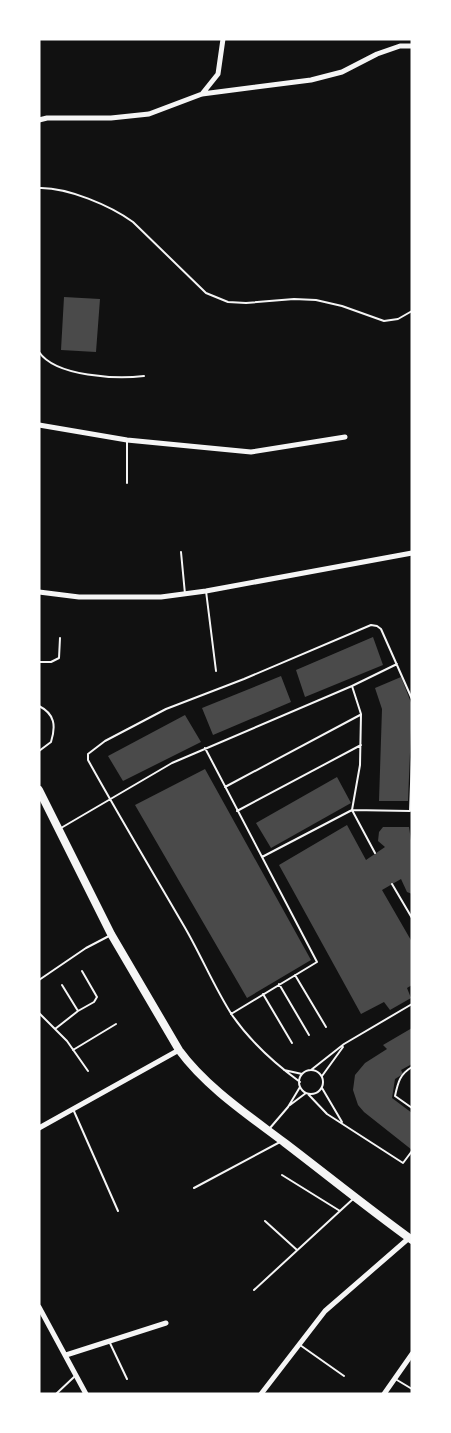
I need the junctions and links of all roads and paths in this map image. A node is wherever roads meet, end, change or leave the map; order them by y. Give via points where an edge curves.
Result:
1 (224, 39) edge
2 (412, 46) edge
3 (202, 94) junction
4 (39, 120) edge
5 (39, 188) edge
6 (412, 311) edge
7 (39, 352) edge
8 (144, 376) dead end
9 (39, 425) edge
10 (345, 437) dead end
11 (127, 440) junction
12 (127, 483) dead end
13 (181, 552) dead end
14 (412, 553) edge
15 (207, 591) junction
16 (39, 592) edge
17 (184, 594) junction
18 (60, 638) dead end
19 (39, 662) edge
20 (397, 664) junction
21 (216, 671) dead end
22 (352, 686) junction
23 (412, 699) edge
24 (39, 706) edge
25 (361, 714) junction
26 (361, 744) junction
27 (205, 748) junction
28 (39, 751) edge
29 (412, 757) edge
30 (225, 787) junction
31 (39, 790) edge
32 (110, 799) junction
33 (352, 810) junction
34 (237, 811) junction
35 (59, 829) junction
36 (375, 853) dead end
37 (262, 857) junction
38 (392, 884) dead end
39 (412, 918) edge
40 (111, 934) junction
41 (82, 971) dead end
42 (295, 975) junction
43 (39, 980) edge
44 (279, 984) junction
45 (62, 985) dead end
46 (263, 994) junction
47 (412, 1005) edge
48 (78, 1011) junction
49 (39, 1014) edge
50 (231, 1014) junction
51 (116, 1024) dead end
52 (326, 1027) dead end
53 (55, 1029) junction
54 (309, 1035) dead end
55 (291, 1043) dead end
56 (344, 1044) junction
57 (73, 1050) junction
58 (179, 1050) junction
59 (412, 1067) edge
60 (282, 1069) junction
61 (311, 1070) junction
62 (88, 1071) dead end
63 (303, 1074) junction
64 (321, 1076) junction
65 (300, 1082) junction
66 (300, 1087) junction
67 (322, 1088) junction
68 (307, 1093) junction
69 (288, 1107) junction
70 (412, 1108) edge
71 (73, 1109) junction
72 (343, 1124) junction
73 (39, 1128) edge
74 (269, 1131) junction
75 (283, 1141) junction
76 (412, 1151) edge
77 (282, 1175) dead end
78 (194, 1188) dead end
79 (355, 1197) junction
80 (340, 1210) junction
81 (118, 1211) dead end
82 (265, 1221) dead end
83 (411, 1238) edge
84 (297, 1250) junction
85 (254, 1290) dead end
86 (39, 1307) edge
87 (166, 1323) dead end
88 (109, 1341) junction
89 (299, 1345) junction
90 (412, 1354) edge
91 (66, 1355) junction
92 (76, 1375) junction
93 (344, 1376) dead end
94 (395, 1378) junction
95 (127, 1379) dead end
96 (412, 1389) edge
97 (56, 1394) edge
98 (87, 1394) edge
99 (261, 1394) edge
100 (384, 1394) edge

1 - 3 street via 218,74
2 - 3 street via 400,46 342,72 311,80
3 - 4 street via 149,114
5 - 6 lane via 71,194 121,213 206,293 228,302 316,300 384,321
7 - 8 lane via 58,366 96,375
9 - 11 street
10 - 11 street via 251,452
11 - 12 lane
13 - 17 lane
14 - 15 street
15 - 17 street
15 - 21 lane
16 - 17 street via 134,598
18 - 19 lane via 59,658
20 - 22 lane
20 - 23 lane
20 - 32 lane via 381,629 370,626 166,710 88,754
22 - 25 lane
22 - 27 lane
24 - 28 lane via 48,710 55,724 51,742
25 - 26 lane
25 - 30 lane
26 - 33 lane
26 - 34 lane
27 - 30 lane
27 - 32 lane
29 - 33 lane via 410,811
30 - 34 lane
31 - 35 main road
32 - 35 lane
32 - 50 lane
33 - 36 lane
33 - 37 lane
34 - 37 lane
35 - 40 main road
37 - 42 lane via 317,962
38 - 39 lane
40 - 43 lane
40 - 58 main road
41 - 48 lane via 97,997
42 - 44 lane
42 - 52 lane
44 - 46 lane
44 - 54 lane
45 - 48 lane
46 - 50 lane
46 - 55 lane
47 - 56 lane
48 - 53 lane
49 - 53 lane
50 - 60 lane
51 - 57 lane
53 - 57 lane
56 - 61 lane
56 - 64 lane
57 - 62 lane
58 - 71 street
58 - 74 main road via 206,1081
59 - 70 lane via 403,1072 395,1096
60 - 63 lane
60 - 65 lane
61 - 63 lane
61 - 64 lane
63 - 65 lane
64 - 67 lane
65 - 66 lane
66 - 68 lane
66 - 69 lane
67 - 68 lane
67 - 72 lane
68 - 69 lane
68 - 72 lane
69 - 74 lane
71 - 73 street
71 - 81 lane
72 - 76 lane via 403,1163
74 - 75 main road
75 - 78 lane
75 - 79 main road
77 - 80 lane
79 - 80 lane
79 - 83 main road
80 - 84 lane
82 - 84 lane
83 - 89 street via 325,1311
84 - 85 lane
86 - 91 street
87 - 88 street
88 - 91 street
88 - 95 lane
89 - 93 lane
89 - 99 street
90 - 94 street
91 - 92 street
92 - 97 lane
92 - 98 street
94 - 96 lane
94 - 100 street

